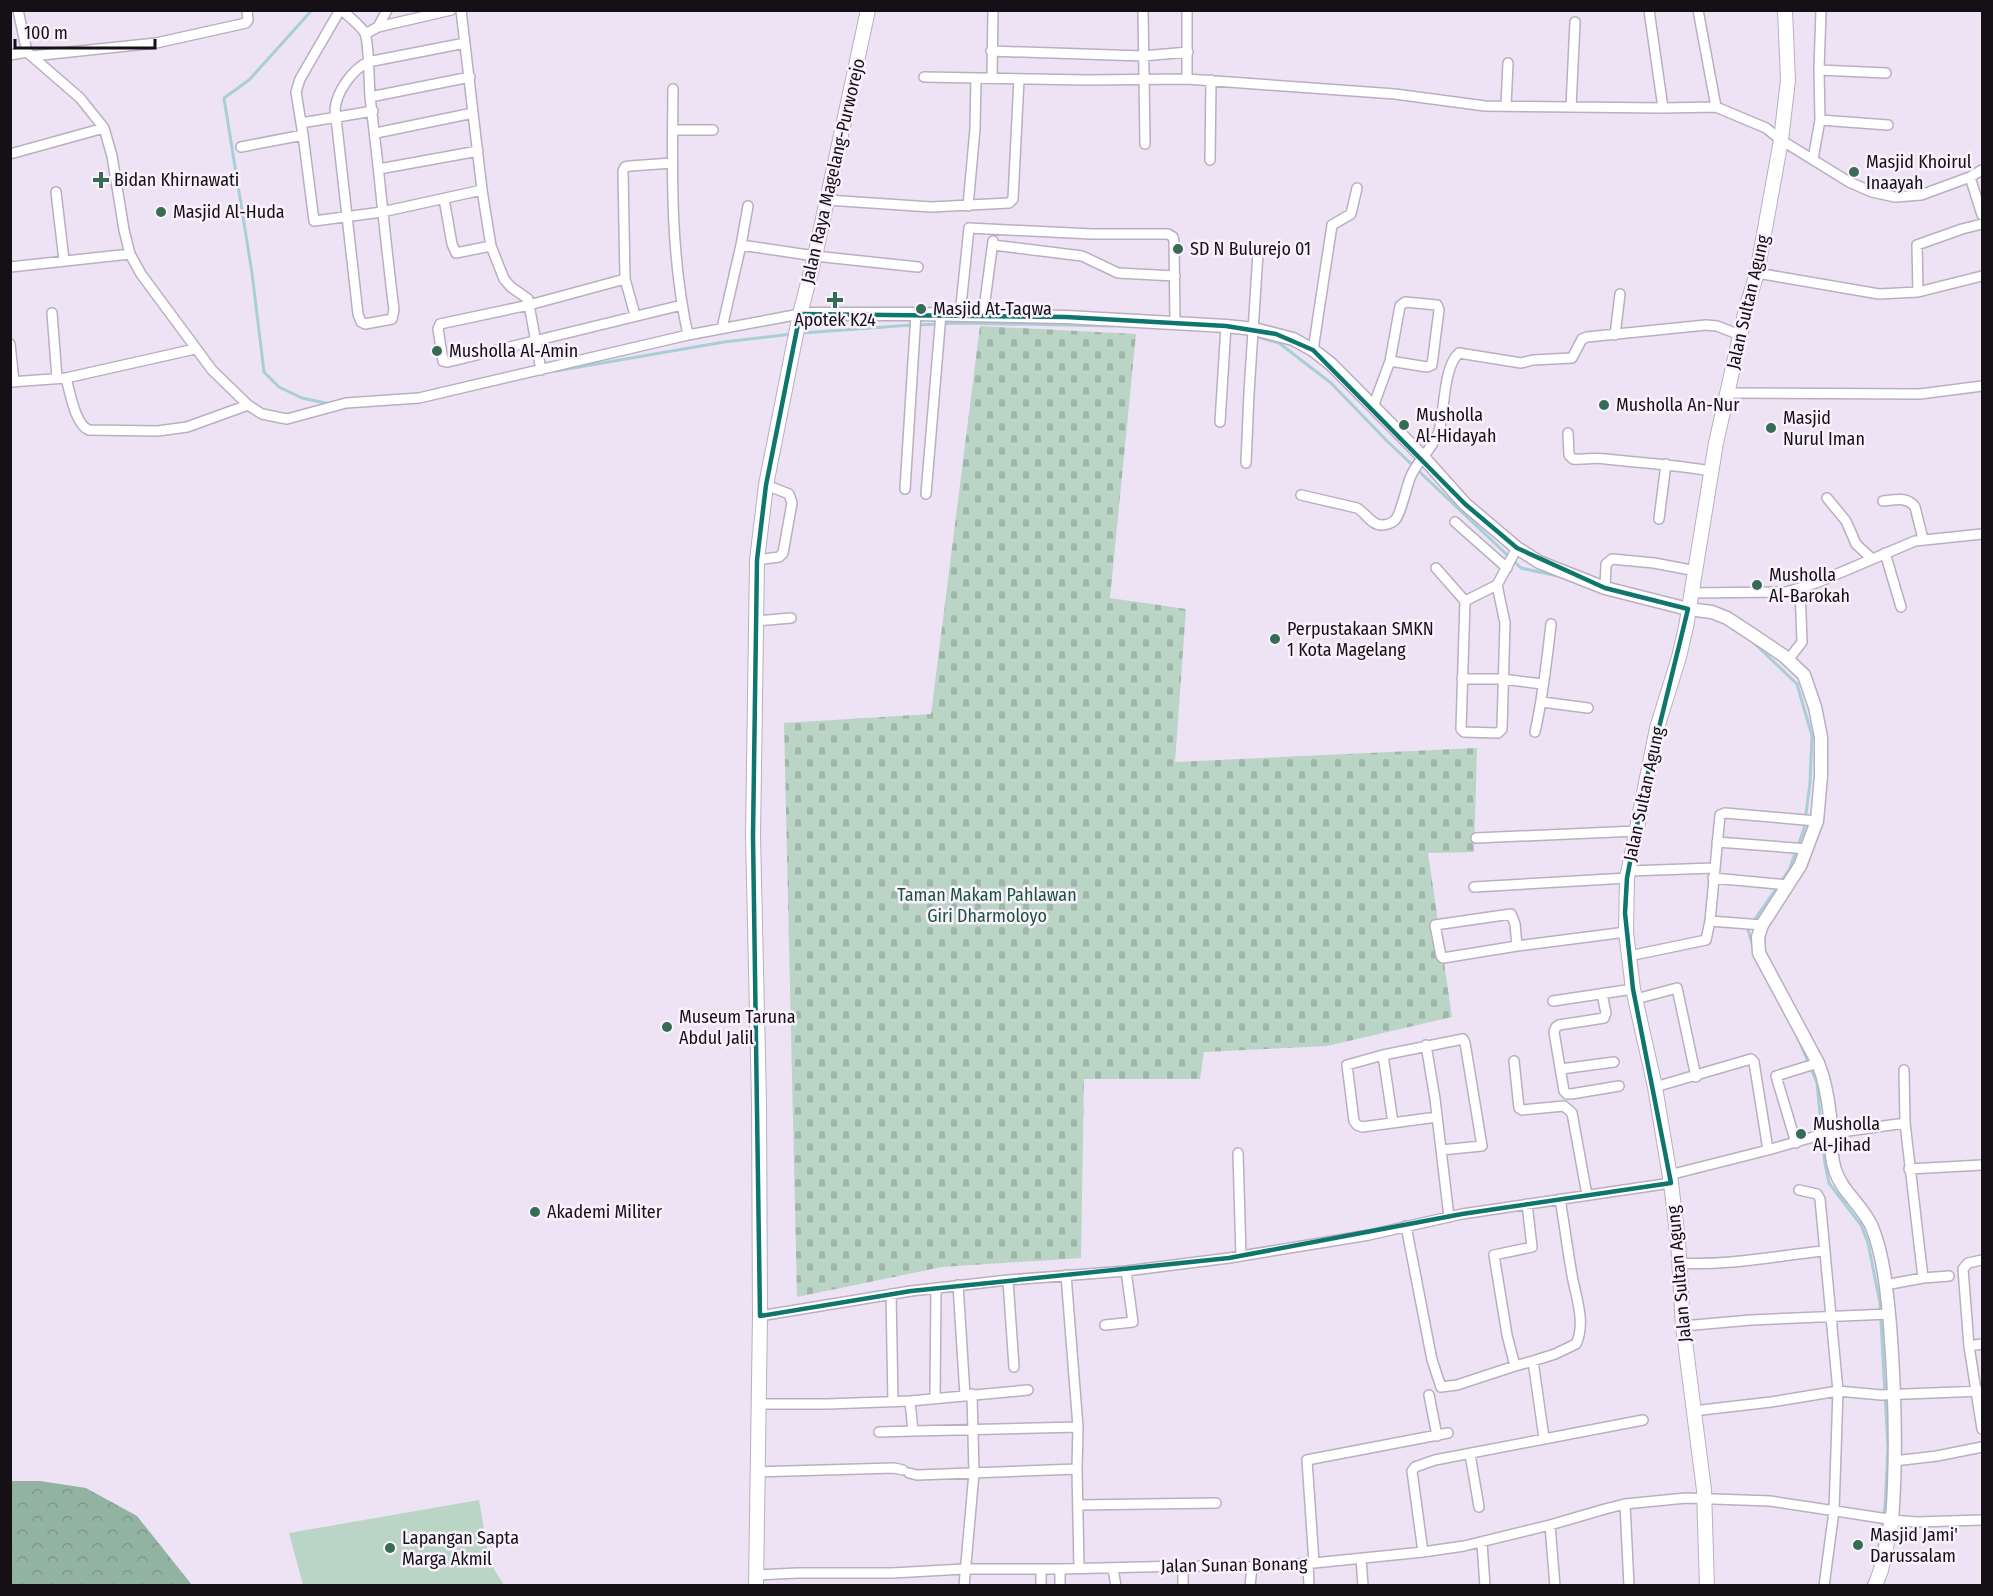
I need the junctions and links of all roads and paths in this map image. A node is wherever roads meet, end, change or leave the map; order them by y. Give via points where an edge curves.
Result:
1 (18, 10) edge
2 (247, 10) edge
3 (341, 10) edge
4 (387, 10) edge
5 (451, 10) edge
6 (461, 10) edge
7 (868, 10) edge
8 (993, 10) edge
9 (1143, 10) edge
10 (1187, 10) edge
11 (1649, 10) edge
12 (1698, 10) edge
13 (1785, 10) edge
14 (1821, 10) edge
15 (1575, 22) dead end
16 (378, 27) junction
17 (365, 34) junction
18 (465, 43) junction
19 (991, 51) junction
20 (1188, 52) junction
21 (29, 54) junction
22 (10, 55) edge
23 (1143, 56) junction
24 (368, 62) junction
25 (1508, 63) dead end
26 (1819, 70) junction
27 (1887, 73) dead end
28 (470, 78) junction
29 (924, 78) dead end
30 (976, 78) junction
31 (992, 78) junction
32 (1019, 79) junction
33 (1144, 79) junction
34 (1187, 79) junction
35 (1211, 80) junction
36 (674, 89) dead end
37 (370, 97) junction
38 (1506, 106) junction
39 (1571, 107) junction
40 (1716, 107) junction
41 (1663, 108) junction
42 (373, 111) junction
43 (473, 113) junction
44 (336, 117) junction
45 (1820, 120) junction
46 (301, 123) junction
47 (1888, 125) dead end
48 (104, 128) junction
49 (673, 130) junction
50 (713, 130) dead end
51 (376, 133) junction
52 (303, 135) junction
53 (1781, 140) junction
54 (1145, 144) dead end
55 (241, 147) dead end
56 (478, 151) junction
57 (10, 154) edge
58 (1210, 159) dead end
59 (1813, 159) junction
60 (672, 163) junction
61 (379, 169) junction
62 (1983, 170) edge
63 (1970, 177) junction
64 (1357, 188) dead end
65 (482, 190) junction
66 (56, 192) dead end
67 (444, 199) junction
68 (827, 200) junction
69 (748, 206) dead end
70 (968, 206) junction
71 (382, 212) junction
72 (1983, 215) edge
73 (348, 217) junction
74 (1983, 224) edge
75 (995, 230) junction
76 (741, 245) junction
77 (993, 245) junction
78 (491, 246) junction
79 (1258, 253) dead end
80 (130, 254) junction
81 (815, 256) junction
82 (64, 260) junction
83 (10, 267) edge
84 (918, 267) dead end
85 (1757, 273) junction
86 (1174, 276) junction
87 (1983, 276) edge
88 (625, 279) junction
89 (1918, 292) junction
90 (1620, 294) dead end
91 (529, 305) junction
92 (682, 305) junction
93 (52, 313) dead end
94 (635, 315) junction
95 (960, 315) junction
96 (983, 316) junction
97 (941, 320) junction
98 (798, 322) junction
99 (916, 322) junction
100 (1175, 323) junction
101 (722, 328) junction
102 (1225, 328) junction
103 (688, 335) junction
104 (1615, 335) junction
105 (1740, 335) junction
106 (1253, 336) junction
107 (536, 342) junction
108 (10, 344) edge
109 (195, 349) junction
110 (1313, 350) junction
111 (1390, 361) junction
112 (541, 370) junction
113 (61, 378) junction
114 (12, 382) edge
115 (1983, 386) edge
116 (1726, 393) junction
117 (248, 405) junction
118 (1373, 407) junction
119 (1220, 422) dead end
120 (1568, 433) dead end
121 (1419, 462) junction
122 (1246, 463) dead end
123 (1666, 464) junction
124 (1711, 471) junction
125 (766, 485) junction
126 (904, 489) dead end
127 (926, 494) dead end
128 (1301, 495) dead end
129 (1827, 498) dead end
130 (1883, 501) dead end
131 (1659, 519) dead end
132 (1455, 522) dead end
133 (1983, 534) edge
134 (1923, 539) junction
135 (1515, 553) junction
136 (1885, 553) junction
137 (1871, 558) junction
138 (757, 560) junction
139 (1436, 568) dead end
140 (1507, 568) junction
141 (1696, 571) junction
142 (1497, 585) junction
143 (1605, 588) junction
144 (1800, 588) junction
145 (1691, 593) junction
146 (1465, 601) junction
147 (1901, 607) dead end
148 (1687, 617) junction
149 (791, 618) dead end
150 (755, 621) junction
151 (1551, 624) dead end
152 (1788, 660) junction
153 (1462, 679) junction
154 (1503, 679) junction
155 (1542, 684) junction
156 (1542, 702) junction
157 (1588, 708) dead end
158 (1535, 732) dead end
159 (1817, 821) junction
160 (1637, 831) junction
161 (1476, 838) dead end
162 (1717, 842) junction
163 (1808, 849) junction
164 (1714, 868) junction
165 (1627, 875) junction
166 (1713, 879) junction
167 (1789, 885) junction
168 (1474, 887) dead end
169 (1710, 921) junction
170 (1762, 926) junction
171 (1626, 932) junction
172 (1517, 946) junction
173 (1629, 956) junction
174 (1602, 994) junction
175 (1635, 994) junction
176 (1553, 1001) dead end
177 (1426, 1046) junction
178 (1383, 1055) junction
179 (1514, 1062) dead end
180 (1614, 1062) dead end
181 (1818, 1063) junction
182 (1560, 1069) junction
183 (1904, 1070) dead end
184 (1696, 1077) junction
185 (1619, 1086) dead end
186 (1655, 1088) junction
187 (1437, 1117) junction
188 (1393, 1123) junction
189 (1905, 1123) junction
190 (1825, 1134) junction
191 (1796, 1143) junction
192 (1441, 1150) junction
193 (1768, 1150) junction
194 (1238, 1153) dead end
195 (1983, 1165) edge
196 (1909, 1169) junction
197 (1670, 1179) junction
198 (1799, 1190) dead end
199 (1587, 1195) junction
200 (1560, 1199) junction
201 (1527, 1204) junction
202 (1449, 1217) junction
203 (1406, 1226) junction
204 (1823, 1251) junction
205 (1241, 1256) junction
206 (1983, 1260) edge
207 (1679, 1263) junction
208 (1126, 1271) junction
209 (1066, 1275) junction
210 (1949, 1276) dead end
211 (1923, 1278) junction
212 (1008, 1280) junction
213 (1885, 1285) junction
214 (958, 1286) junction
215 (936, 1288) junction
216 (891, 1294) junction
217 (1883, 1315) junction
218 (760, 1316) junction
219 (1832, 1318) junction
220 (1105, 1325) dead end
221 (1683, 1326) junction
222 (1983, 1344) edge
223 (1969, 1346) junction
224 (1533, 1361) junction
225 (1515, 1366) junction
226 (1014, 1367) dead end
227 (1028, 1390) dead end
228 (1838, 1391) junction
229 (1979, 1391) edge
230 (1888, 1394) junction
231 (968, 1395) junction
232 (1429, 1395) dead end
233 (935, 1398) junction
234 (910, 1401) junction
235 (893, 1402) junction
236 (759, 1404) junction
237 (1694, 1411) junction
238 (1643, 1420) dead end
239 (1078, 1427) junction
240 (1983, 1429) edge
241 (972, 1430) junction
242 (913, 1431) junction
243 (879, 1432) dead end
244 (1448, 1434) dead end
245 (1437, 1436) junction
246 (1544, 1438) junction
247 (1983, 1447) edge
248 (1470, 1454) junction
249 (1894, 1461) junction
250 (1077, 1469) junction
251 (757, 1472) junction
252 (974, 1473) junction
253 (1704, 1498) junction
254 (1216, 1503) dead end
255 (1625, 1504) junction
256 (1078, 1505) junction
257 (1479, 1507) dead end
258 (1834, 1511) junction
259 (1887, 1519) junction
260 (1983, 1520) edge
261 (1550, 1526) junction
262 (1482, 1543) junction
263 (1424, 1552) junction
264 (1361, 1559) junction
265 (1311, 1563) junction
266 (1183, 1566) junction
267 (1252, 1567) junction
268 (1079, 1568) junction
269 (964, 1569) junction
270 (1041, 1569) junction
271 (1060, 1569) junction
272 (1113, 1569) junction
273 (892, 1573) junction
274 (825, 1574) junction
275 (756, 1580) edge
276 (825, 1586) edge
277 (891, 1586) edge
278 (964, 1586) edge
279 (1041, 1586) edge
280 (1060, 1586) edge
281 (1116, 1586) edge
282 (1183, 1586) edge
283 (1250, 1586) edge
284 (1309, 1586) edge
285 (1363, 1586) edge
286 (1485, 1586) edge
287 (1555, 1586) edge
288 (1629, 1586) edge
289 (1707, 1586) edge
290 (1824, 1586) edge
291 (1875, 1586) edge

1 - 21 street
2 - 21 street via 246,23 167,41
3 - 17 street
3 - 46 street via 297,87
4 - 16 street
5 - 16 street
6 - 18 street
7 - 68 main road, Jalan Raya Magelang-Purworejo
8 - 19 street
9 - 23 street
10 - 20 street
11 - 41 street
12 - 40 street
13 - 53 main road, Jalan Sultan Agung via 1788,80
14 - 26 street
15 - 39 street
16 - 17 street
17 - 24 street
18 - 24 street
18 - 28 street
19 - 23 street
19 - 31 street
20 - 23 street
20 - 34 street
21 - 22 street
21 - 48 street via 80,98
23 - 33 street
24 - 37 street
24 - 44 street via 351,76 338,97
25 - 38 street
26 - 27 street
26 - 45 street
28 - 37 street
28 - 43 street
29 - 30 street
30 - 31 street
30 - 70 street
31 - 32 street
32 - 33 street
32 - 70 street via 1012,199 1008,204
33 - 34 street
33 - 54 street
34 - 35 street
35 - 38 street
35 - 58 street
36 - 49 street
37 - 42 street
38 - 39 street
39 - 41 street
40 - 41 street
40 - 53 street via 1766,128
42 - 44 street
42 - 51 street
43 - 51 street
43 - 56 street
44 - 46 street
44 - 73 street
45 - 47 street
45 - 59 street
46 - 52 street
48 - 57 street
48 - 80 street
49 - 50 street
49 - 60 street
51 - 61 street
52 - 55 street
52 - 73 street via 314,221
53 - 59 street
53 - 85 main road, Jalan Sultan Agung
56 - 61 street
56 - 65 street
59 - 63 street via 1864,189 1895,197 1921,195
60 - 88 street via 630,166 623,171
60 - 92 street via 674,245
61 - 71 street
62 - 63 street
63 - 72 street
64 - 110 street via 1351,214 1332,225
65 - 67 street
65 - 78 street
66 - 82 street
67 - 71 street
67 - 78 street via 456,253
68 - 70 street
68 - 81 main road, Jalan Raya Magelang-Purworejo
69 - 76 street
71 - 73 street
71 - 73 street via 394,316 371,324 359,319
74 - 89 street via 1917,245
75 - 77 street
75 - 86 street via 1168,234 1174,238
75 - 95 street via 968,229
76 - 81 street
76 - 101 street
77 - 86 street via 1082,256 1118,273
77 - 96 street
78 - 91 street via 504,279
79 - 106 street
80 - 82 street
80 - 109 street via 150,289
81 - 84 street
81 - 98 main road, Jalan Raya Magelang-Purworejo
82 - 83 street
85 - 89 street via 1879,294
85 - 105 main road, Jalan Sultan Agung
86 - 100 street
87 - 89 street
88 - 91 street
88 - 94 street
90 - 104 street
91 - 107 street
91 - 107 street via 440,324 443,361
92 - 94 street
92 - 103 street
93 - 113 street
94 - 107 street
95 - 96 street
95 - 97 street
96 - 100 street
97 - 99 street
97 - 127 street
98 - 99 street
98 - 101 street
98 - 125 main road, Jalan Raya Magelang-Purworejo
99 - 126 street
100 - 102 street
101 - 103 street
102 - 106 street
102 - 119 street
103 - 112 street
104 - 105 street via 1706,325
104 - 121 street via 1584,338 1575,356 1568,358 1521,363 1459,352 1450,363 1439,430
105 - 116 main road, Jalan Sultan Agung
106 - 110 street via 1293,339
106 - 122 street
107 - 112 street
108 - 114 street
109 - 113 street
109 - 117 street
110 - 118 street
111 - 111 street via 1400,306 1405,302 1437,306 1432,364 1427,367
111 - 118 street
112 - 117 street via 418,398 335,405 287,419 270,417
113 - 114 street
113 - 117 street via 79,422 89,430 187,428
115 - 116 street via 1920,394
116 - 124 main road, Jalan Sultan Agung
118 - 121 street
120 - 123 street via 1569,455 1573,459
121 - 128 street via 1400,512 1395,520 1384,525 1376,524 1357,508
121 - 135 street
123 - 124 street
123 - 131 street
124 - 141 main road, Jalan Sultan Agung
125 - 138 main road, Jalan Raya Magelang-Purworejo
125 - 138 street via 789,494 792,503 783,553
129 - 137 street via 1846,521 1856,544
130 - 134 street via 1912,503
132 - 140 street
133 - 134 street
134 - 136 street
135 - 140 street
135 - 143 street
136 - 137 street
136 - 147 street
137 - 144 street
138 - 150 main road, Jalan Raya Magelang-Purworejo
139 - 146 street
140 - 142 street
141 - 143 street via 1611,559 1606,564
141 - 145 main road, Jalan Sultan Agung
142 - 146 street
142 - 154 street via 1505,623
143 - 148 street
144 - 145 street via 1786,592
144 - 152 street via 1802,642
145 - 148 main road, Jalan Sultan Agung
146 - 153 street
148 - 152 street via 1712,612 1727,618
148 - 160 main road, Jalan Sultan Agung via 1657,728
149 - 150 street
150 - 218 main road, Jalan Raya Magelang-Purworejo via 753,854
151 - 155 street
152 - 159 street via 1808,682 1819,725 1821,776
153 - 154 street
153 - 154 street via 1462,731 1495,734 1502,724
154 - 155 street
155 - 156 street
156 - 157 street
156 - 158 street
159 - 162 street via 1722,814
159 - 163 street
160 - 161 street
160 - 165 main road, Jalan Sultan Agung
162 - 163 street
162 - 164 street
163 - 167 street
164 - 165 street
164 - 166 street
165 - 168 street
165 - 171 main road, Jalan Sultan Agung
166 - 167 street
166 - 169 street
167 - 170 street
169 - 170 street
169 - 173 street via 1704,942
170 - 181 street via 1759,953
171 - 172 street
171 - 173 main road, Jalan Sultan Agung
172 - 172 street via 1443,958 1435,925 1511,914
173 - 175 main road, Jalan Sultan Agung
174 - 175 street
174 - 176 street
174 - 182 street via 1604,1018 1556,1027
175 - 184 street via 1677,988
175 - 186 main road, Jalan Sultan Agung
177 - 178 street
177 - 187 street
177 - 192 street via 1461,1038 1466,1042 1482,1146
178 - 188 street
178 - 188 street via 1347,1066 1354,1121 1362,1127
179 - 199 street via 1519,1108 1564,1106 1572,1113
180 - 182 street
181 - 190 street via 1825,1080
181 - 191 street via 1776,1076
182 - 185 street via 1567,1094
183 - 189 street
184 - 186 street
184 - 193 street via 1751,1059 1754,1062
186 - 197 main road, Jalan Sultan Agung
187 - 188 street
187 - 192 street
189 - 190 street
189 - 196 street
190 - 191 street
190 - 213 street via 1835,1172 1871,1226
191 - 193 street
192 - 202 street
193 - 197 street
194 - 205 street
195 - 196 street
196 - 211 street
197 - 199 street
197 - 207 main road, Jalan Sultan Agung
198 - 204 street via 1818,1196
199 - 200 street
200 - 201 street
200 - 224 street via 1581,1331 1576,1344
201 - 202 street
201 - 225 street via 1532,1247 1494,1255
202 - 203 street
203 - 205 street
203 - 225 street via 1432,1360 1441,1387
204 - 207 street via 1739,1263
204 - 219 street
205 - 208 street
206 - 223 street via 1968,1263 1963,1269
207 - 221 main road, Jalan Sultan Agung
208 - 209 street
208 - 220 street via 1133,1322
209 - 212 street
209 - 239 street
210 - 211 street
211 - 213 street
212 - 214 street
212 - 226 street
213 - 217 street
214 - 215 street
214 - 231 street
215 - 216 street
215 - 233 street
216 - 218 street
216 - 235 street
217 - 219 street
217 - 230 street
218 - 236 main road, Jalan Raya Magelang-Purworejo
219 - 221 street
219 - 228 street
221 - 237 main road, Jalan Sultan Agung
222 - 223 street
223 - 229 street
224 - 225 street
224 - 246 street
227 - 231 street
228 - 230 street
228 - 237 street
228 - 258 street
229 - 230 street
229 - 240 street
230 - 249 street
231 - 233 street
231 - 241 street
232 - 245 street
233 - 234 street
234 - 235 street
234 - 242 street
235 - 236 street
236 - 251 main road, Jalan Raya Magelang-Purworejo
237 - 253 main road, Jalan Sultan Agung
238 - 246 street
239 - 241 street
239 - 250 street
241 - 242 street
241 - 252 street
242 - 243 street
244 - 245 street
245 - 265 street via 1307,1460
246 - 248 street
247 - 249 street
248 - 257 street
248 - 263 street via 1435,1460 1413,1469
249 - 259 street
250 - 252 street
250 - 256 street
251 - 252 street via 894,1468 917,1475
251 - 275 main road, Jalan Raya Magelang-Purworejo
252 - 269 street
253 - 255 street, Jalan Sunan Bonang
253 - 258 street, Jalan Sunan Bonang via 1770,1501
253 - 289 main road, Jalan Sultan Agung
254 - 256 street
255 - 261 street, Jalan Sunan Bonang
255 - 288 street
256 - 268 street
258 - 259 street, Jalan Sunan Bonang
258 - 290 street
259 - 260 street, Jalan Sunan Bonang
259 - 291 main road via 1881,1570
261 - 262 street, Jalan Sunan Bonang
261 - 287 street
262 - 263 street, Jalan Sunan Bonang
262 - 286 street
263 - 264 street, Jalan Sunan Bonang
264 - 265 street, Jalan Sunan Bonang
264 - 285 street
265 - 267 street, Jalan Sunan Bonang
265 - 284 street
266 - 267 street, Jalan Sunan Bonang
266 - 272 street, Jalan Sunan Bonang
266 - 282 street
267 - 283 street
268 - 271 street, Jalan Sunan Bonang
268 - 272 street, Jalan Sunan Bonang
269 - 270 street, Jalan Sunan Bonang
269 - 273 street, Jalan Sunan Bonang
269 - 278 street
270 - 271 street, Jalan Sunan Bonang
270 - 279 street
271 - 280 street
272 - 281 street
273 - 274 street, Jalan Sunan Bonang
273 - 277 street
274 - 275 street, Jalan Sunan Bonang
274 - 276 street

